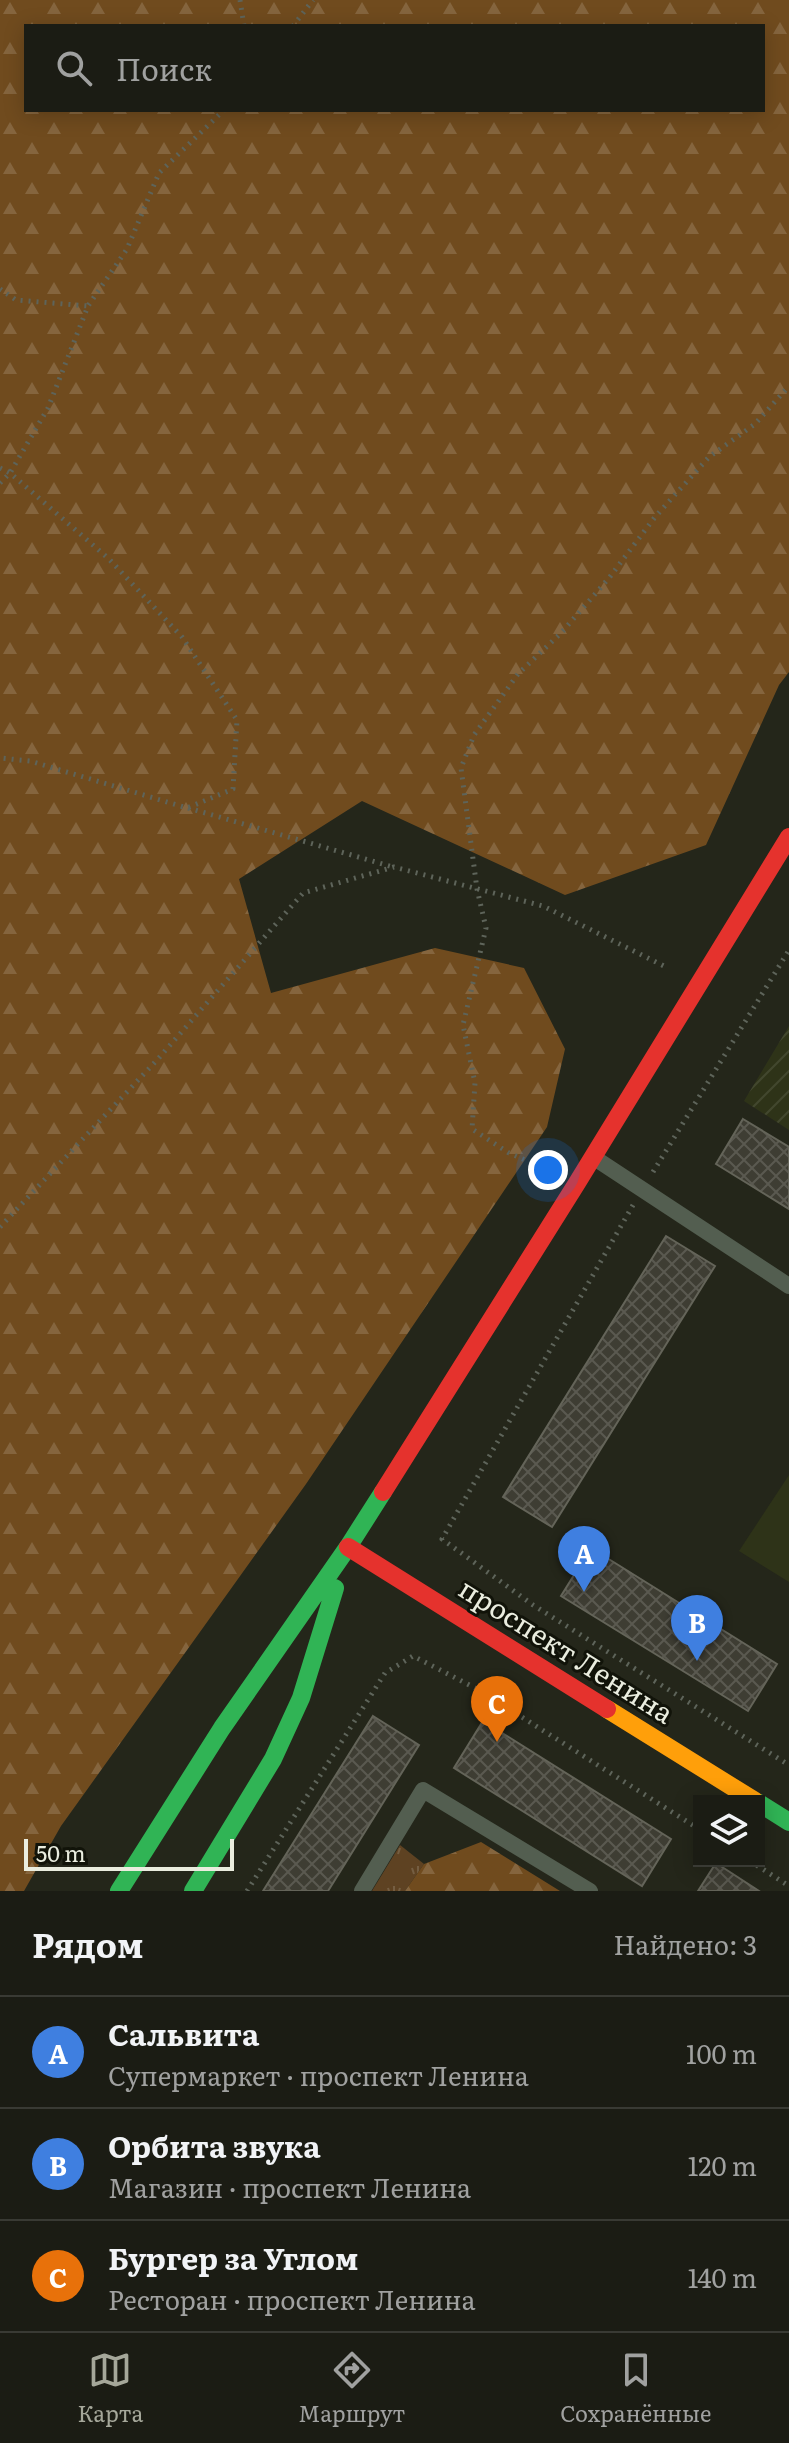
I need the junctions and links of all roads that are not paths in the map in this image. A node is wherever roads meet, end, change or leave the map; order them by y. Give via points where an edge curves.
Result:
1 (789, 837) edge
2 (593, 1157) junction
3 (789, 1286) edge
4 (348, 1547) junction
5 (746, 1795) edge
6 (765, 1807) edge
7 (789, 1822) edge
8 (119, 1891) edge
9 (193, 1891) edge
10 (362, 1891) edge
11 (590, 1891) edge

1 - 2 main road
2 - 3 lane
2 - 4 main road
4 - 5 main road, проспект Ленина
4 - 8 main road via 222,1728
4 - 9 main road via 301,1698 273,1759
6 - 7 main road, проспект Ленина
10 - 11 lane via 423,1790

